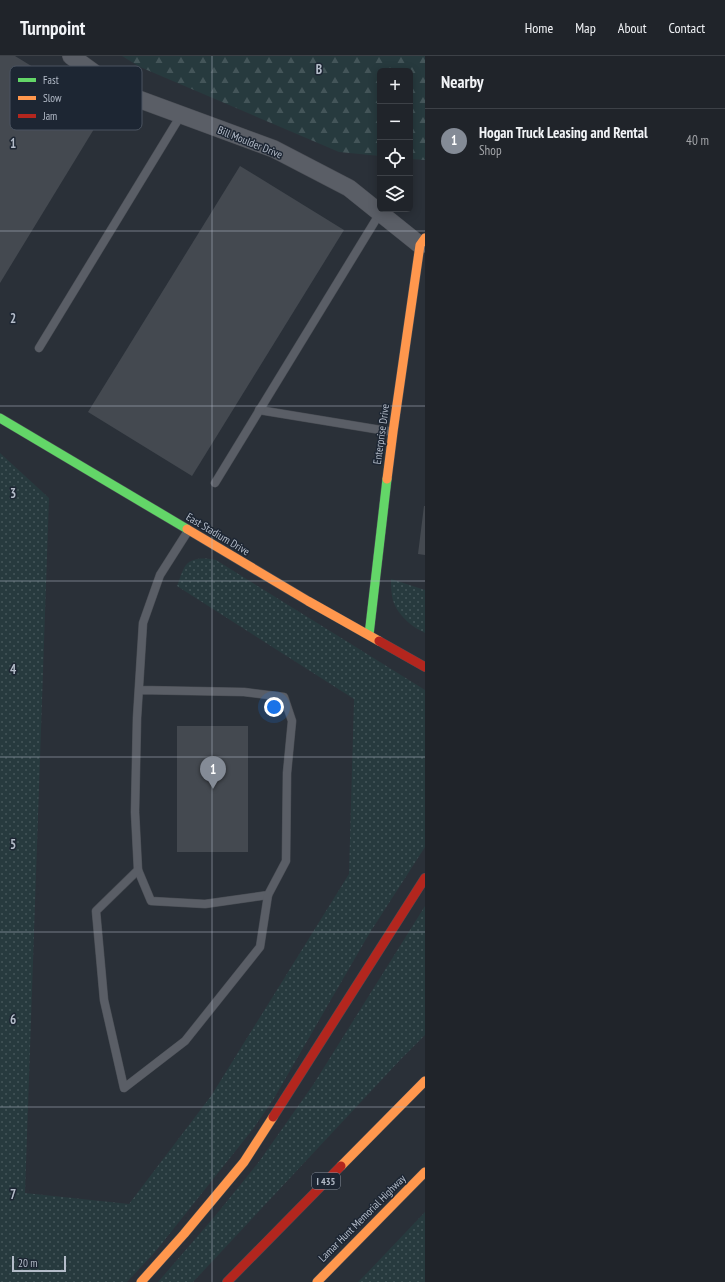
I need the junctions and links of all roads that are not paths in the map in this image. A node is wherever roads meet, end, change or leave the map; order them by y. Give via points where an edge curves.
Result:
1 (71, 56) edge
2 (85, 66) edge
3 (142, 100) edge
4 (181, 115) junction
5 (380, 213) junction
6 (423, 244) edge
7 (39, 348) dead end
8 (259, 410) junction
9 (0, 418) edge
10 (393, 432) junction
11 (215, 483) dead end
12 (188, 530) junction
13 (369, 635) junction
14 (425, 667) edge
15 (139, 690) junction
16 (138, 870) junction
17 (425, 878) edge
18 (268, 895) junction
19 (425, 1081) edge
20 (425, 1172) edge
21 (141, 1282) edge
22 (228, 1282) edge
23 (317, 1282) edge

1 - 2 street, Bill Moulder Drive
3 - 4 street, Bill Moulder Drive
4 - 5 street, Bill Moulder Drive via 274,149 349,188
4 - 7 lane
5 - 6 street, Bill Moulder Drive
5 - 8 lane
6 - 10 main road, Enterprise Drive
8 - 10 lane
8 - 11 lane
9 - 12 main road, East Stadium Drive
10 - 13 main road, Enterprise Drive
12 - 13 main road, East Stadium Drive
12 - 15 lane via 160,575 143,623
13 - 14 main road, East Stadium Drive
15 - 16 lane via 135,812
15 - 18 lane via 244,692 284,697 292,721 287,773 286,862
16 - 18 lane via 151,901 204,904
16 - 18 lane via 96,911 104,1000 124,1088 185,1041 260,947
17 - 21 main road via 244,1162
19 - 22 main road, I 435
20 - 23 main road, Lamar Hunt Memorial Highway

